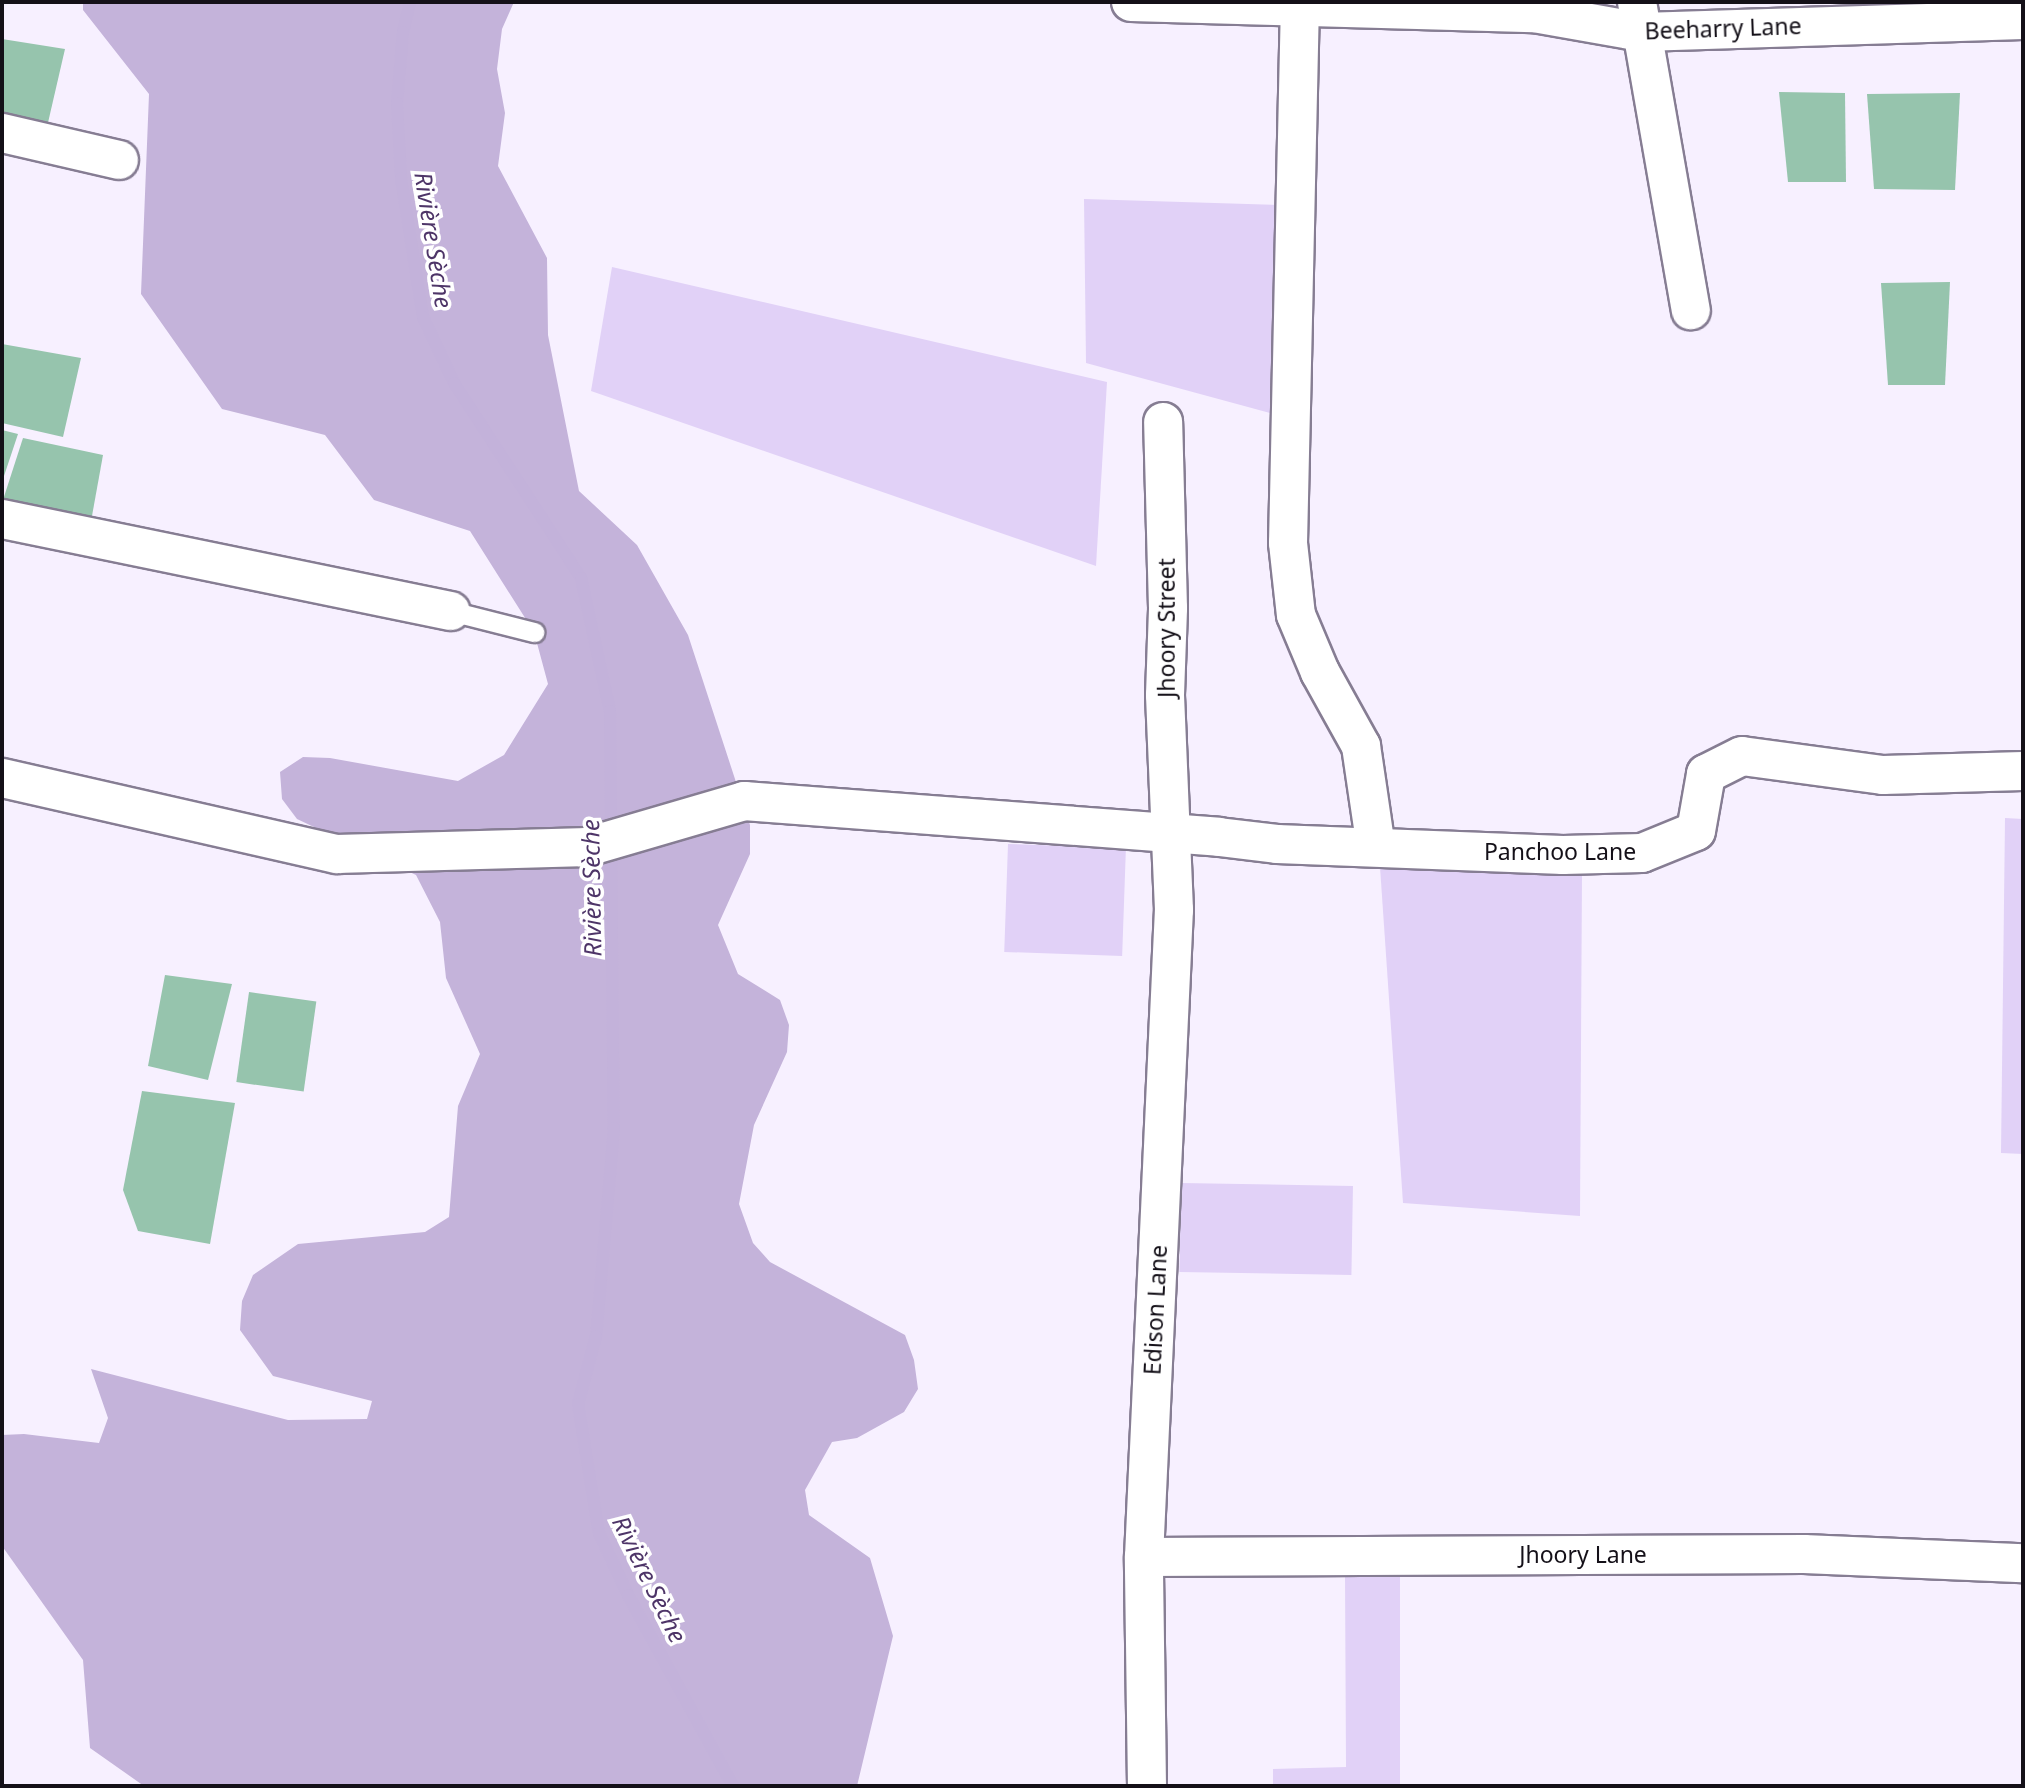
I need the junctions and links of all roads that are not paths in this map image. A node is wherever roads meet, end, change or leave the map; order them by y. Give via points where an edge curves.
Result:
1 (1130, 2) edge
2 (1300, 4) edge
3 (1640, 17) edge
4 (2023, 20) edge
5 (2, 133) edge
6 (119, 160) dead end
7 (1691, 310) dead end
8 (1163, 422) dead end
9 (2, 519) edge
10 (451, 611) joint
11 (534, 632) dead end
12 (2023, 771) edge
13 (2, 778) edge
14 (1172, 834) junction
15 (1376, 847) junction
16 (1143, 1556) junction
17 (2023, 1563) edge
18 (1147, 1786) edge

1 - 2 street, Beeharry Lane
2 - 3 street, Beeharry Lane
2 - 15 street via 1288,543 1296,615 1320,672 1361,746
3 - 4 street, Beeharry Lane
3 - 7 street
5 - 6 street
8 - 14 street, Jhoory Street
9 - 10 street
10 - 11 lane
12 - 15 street, Panchoo Lane via 1883,775 1742,756 1706,774 1696,831 1642,853 1563,855
13 - 14 street via 337,854 587,847 744,801
14 - 15 street
14 - 16 street, Edison Lane via 1174,910
16 - 17 street, Jhoory Lane via 1804,1554
16 - 18 street, Edison Lane

